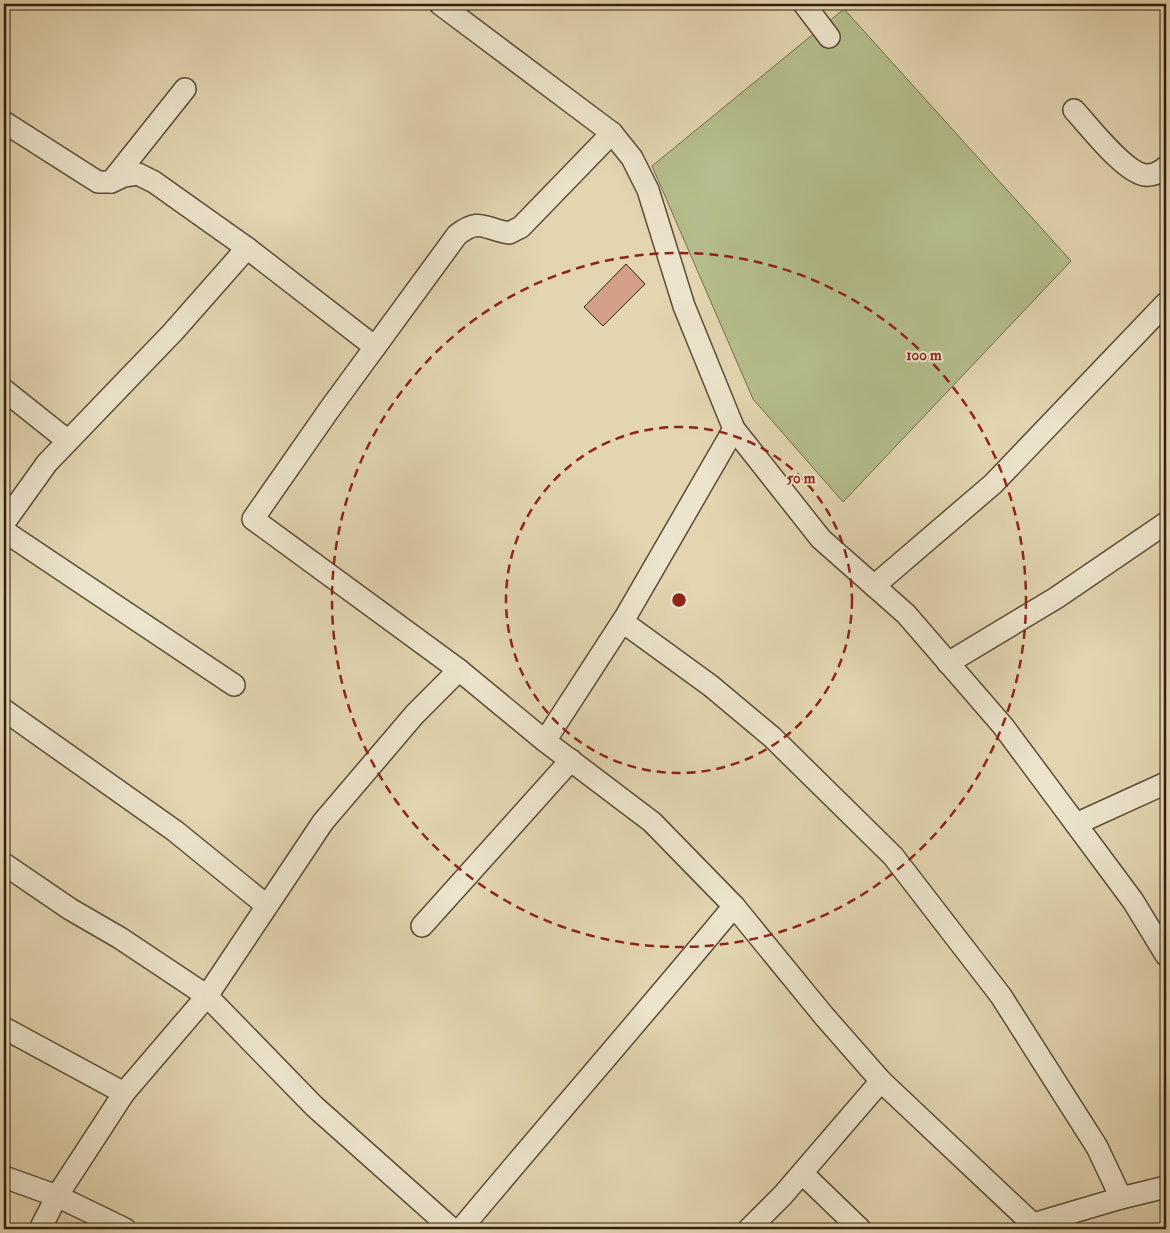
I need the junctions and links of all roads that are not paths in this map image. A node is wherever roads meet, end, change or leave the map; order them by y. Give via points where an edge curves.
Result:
1 (440, 4) edge
2 (804, 4) edge
3 (829, 37) dead end
4 (184, 89) dead end
5 (1074, 110) dead end
6 (4, 122) edge
7 (612, 133) junction
8 (1166, 167) edge
9 (111, 182) junction
10 (247, 248) junction
11 (1166, 304) edge
12 (375, 347) junction
13 (4, 390) edge
14 (734, 429) junction
15 (68, 441) junction
16 (1166, 523) edge
17 (4, 524) edge
18 (4, 531) edge
19 (874, 586) junction
20 (623, 622) junction
21 (948, 663) junction
22 (459, 670) junction
23 (234, 685) dead end
24 (4, 710) edge
25 (545, 740) junction
26 (571, 760) junction
27 (1166, 783) edge
28 (1076, 824) junction
29 (4, 864) edge
30 (266, 905) junction
31 (734, 906) junction
32 (422, 926) dead end
33 (1166, 955) edge
34 (207, 996) junction
35 (4, 1028) edge
36 (881, 1081) junction
37 (124, 1093) junction
38 (802, 1173) junction
39 (4, 1177) edge
40 (1166, 1187) edge
41 (57, 1196) junction
42 (1121, 1198) junction
43 (1036, 1227) edge
44 (40, 1229) edge
45 (125, 1229) edge
46 (452, 1229) edge
47 (461, 1229) edge
48 (749, 1229) edge
49 (860, 1229) edge

1 - 7 street
2 - 3 street
4 - 9 street
5 - 8 street via 1129,168 1145,175 1158,173
6 - 9 street via 86,176 98,182
7 - 12 street via 521,227 509,233 482,225 469,226 457,235
7 - 14 street via 632,158 648,190 684,306
9 - 10 street via 138,174
10 - 12 street
10 - 15 street via 173,332
11 - 19 street via 993,484
12 - 22 street via 254,520
13 - 15 street
14 - 19 street via 821,539
14 - 20 street
15 - 17 street via 46,463
16 - 21 street via 1056,598
18 - 23 street
19 - 21 street via 906,614
20 - 25 street
20 - 42 street via 711,686 772,738 893,856 1001,996 1097,1147
21 - 28 street via 1003,726
22 - 25 street
22 - 30 street via 415,714 323,822
24 - 30 street via 175,831
25 - 26 street
26 - 31 street via 652,822
26 - 32 street
27 - 28 street
28 - 33 street via 1133,901
29 - 34 street
30 - 34 street
31 - 36 street
31 - 47 street
34 - 37 street
34 - 46 street via 314,1106
35 - 37 street
36 - 38 street
36 - 43 street
37 - 41 street
38 - 48 street
38 - 49 street
39 - 41 street
40 - 42 street
41 - 44 street
41 - 45 street
42 - 43 street

